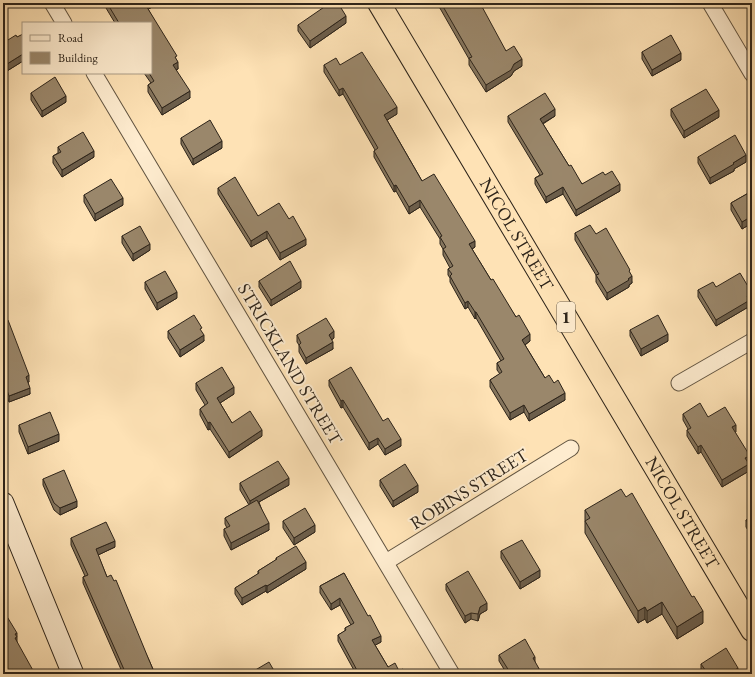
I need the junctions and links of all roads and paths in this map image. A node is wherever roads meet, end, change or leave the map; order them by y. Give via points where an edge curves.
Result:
1 (52, 3) edge
2 (379, 3) edge
3 (710, 3) edge
4 (63, 22) edge
5 (95, 74) edge
6 (752, 74) edge
7 (752, 341) edge
8 (678, 383) dead end
9 (571, 448) dead end
10 (3, 503) edge
11 (386, 562) junction
12 (752, 630) edge
13 (73, 674) edge
14 (452, 674) edge

1 - 4 street
2 - 12 highway, NICOL STREET / 1
3 - 6 street
5 - 11 street, STRICKLAND STREET
7 - 8 street
9 - 11 street, ROBINS STREET
10 - 13 street
11 - 14 street, STRICKLAND STREET

